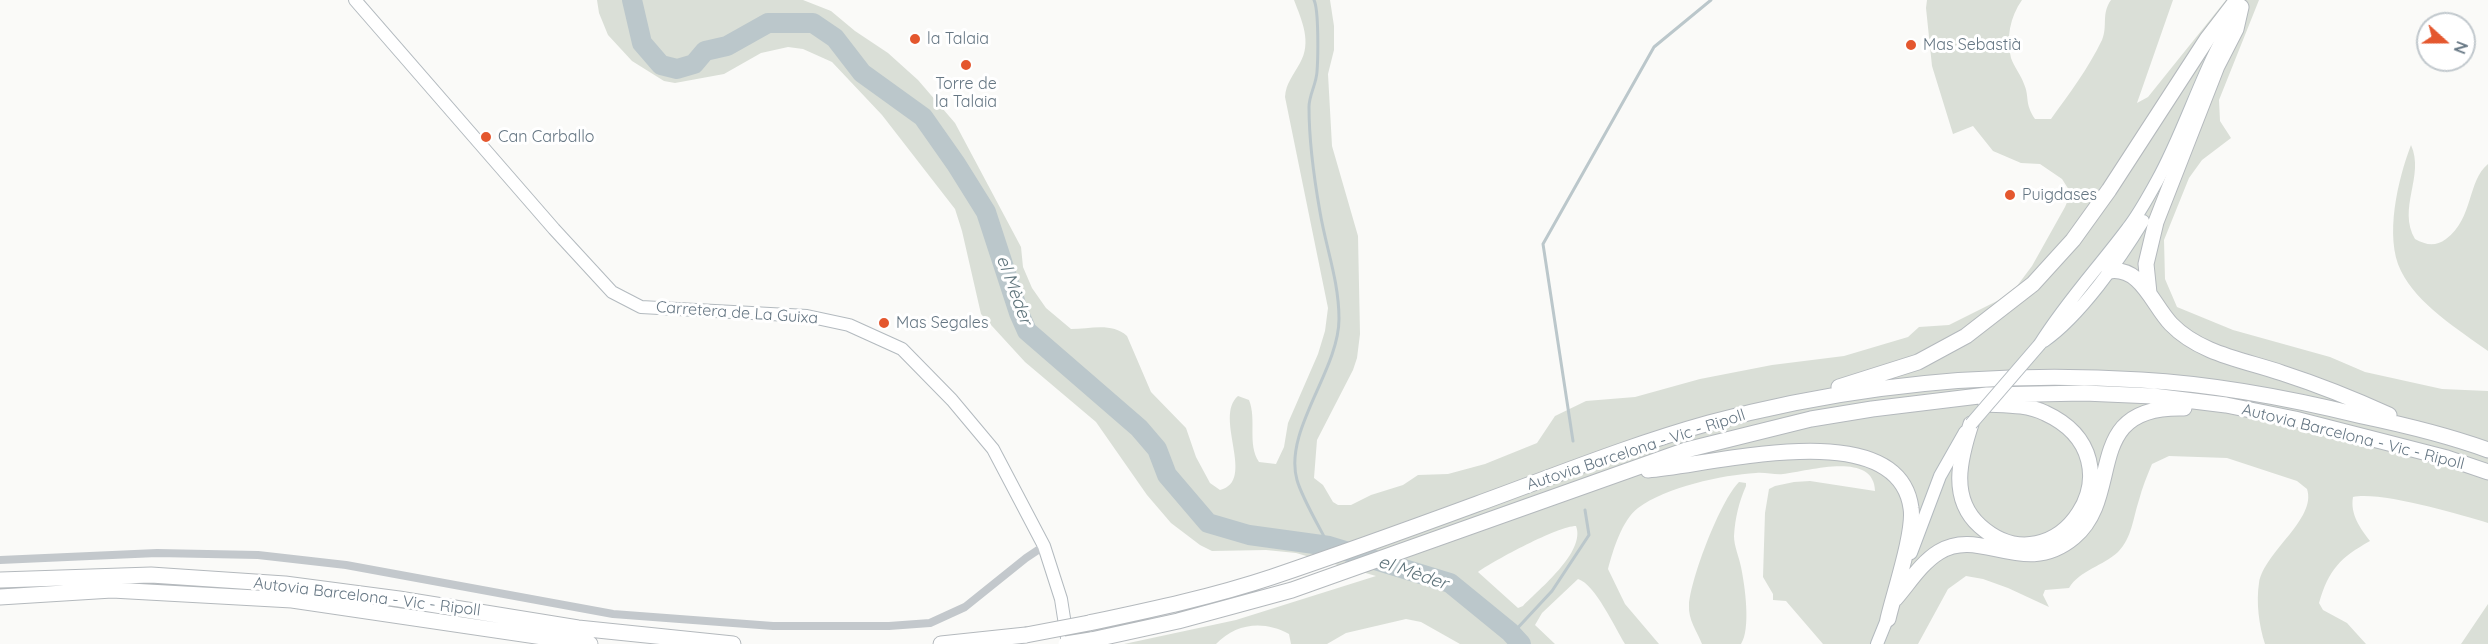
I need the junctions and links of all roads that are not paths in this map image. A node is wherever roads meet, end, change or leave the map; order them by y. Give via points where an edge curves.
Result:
1 (356, 0) edge
2 (2239, 4) edge
3 (2184, 127) junction
4 (2109, 270) junction
5 (2150, 296) junction
6 (2042, 340) junction
7 (1827, 397) junction
8 (1973, 398) junction
9 (2226, 405) junction
10 (1971, 424) junction
11 (2416, 427) junction
12 (2488, 450) edge
13 (1630, 471) junction
14 (2488, 472) edge
15 (1044, 546) junction
16 (0, 560) edge
17 (0, 580) edge
18 (0, 597) edge
19 (1895, 599) junction
20 (1887, 619) junction
21 (590, 644) edge
22 (733, 644) edge
23 (941, 644) edge
24 (1067, 644) edge
25 (1877, 644) edge

1 - 15 street, Carretera de La Guixa via 612,292 641,307 834,320 902,349 993,449
2 - 3 street
2 - 5 highway via 2236,29 2217,66 2156,222 2146,264
2 - 7 highway via 2207,39 2073,240 2033,284 2000,312 1948,346 1918,362 1832,389
3 - 4 street via 2157,196
3 - 6 street via 2130,226
4 - 5 highway via 2131,274
4 - 6 street via 2062,327
5 - 11 highway via 2171,324 2198,344 2324,388
6 - 10 street, bridge
7 - 11 highway, Autovia Barcelona - Vic - Ripoll via 1981,380 2142,380 2283,399
7 - 23 highway, Autovia Barcelona - Vic - Ripoll, bridge via 1706,424 1586,463 1269,578 1187,602 1026,635
8 - 9 highway, Autovia Barcelona - Vic - Ripoll via 2084,393
8 - 10 highway via 1979,403 2044,412 2075,434 2088,458 2091,478 2086,501 2070,526 2052,538 2029,544 2000,539 1979,525 1965,507 1959,482
8 - 13 highway, Autovia Barcelona - Vic - Ripoll via 1811,419 1686,450
9 - 14 highway, Autovia Barcelona - Vic - Ripoll via 2295,419
9 - 19 highway via 2166,408 2128,424 2108,453 2092,516 2064,544 2044,553 2024,555 1971,544 1947,548 1925,562
10 - 19 street via 1940,476
11 - 12 highway, Autovia Barcelona - Vic - Ripoll
13 - 20 highway via 1767,453 1817,452 1858,456 1887,468 1900,482 1912,509
13 - 24 highway, Autovia Barcelona - Vic - Ripoll, bridge via 1292,590 1178,621
15 - 16 street via 965,607 930,623 889,626 773,626 613,614 299,558 157,553
15 - 24 street, Carretera de La Guixa via 1061,599
17 - 22 highway, Autovia Barcelona - Vic - Ripoll via 151,575 285,584 578,628
18 - 21 highway, Autovia Barcelona - Vic - Ripoll via 112,590 292,600
19 - 20 street
20 - 25 street

